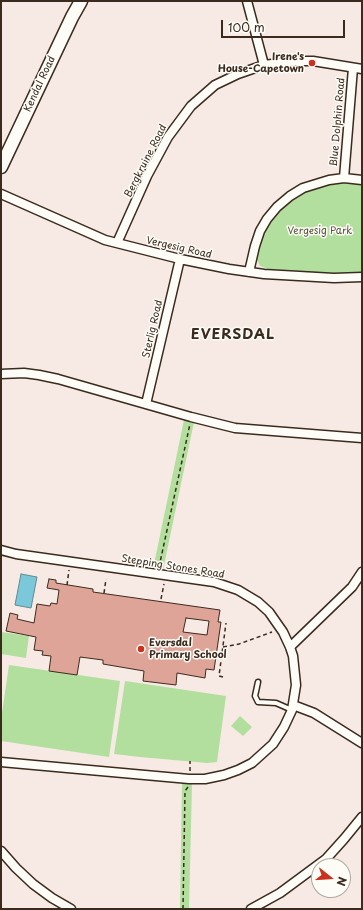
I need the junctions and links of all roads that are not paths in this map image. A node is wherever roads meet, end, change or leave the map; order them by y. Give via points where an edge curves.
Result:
1 (81, 1) edge
2 (247, 1) edge
3 (264, 65) junction
4 (353, 68) junction
5 (362, 69) edge
6 (1, 168) edge
7 (344, 178) junction
8 (362, 180) edge
9 (1, 194) edge
10 (117, 244) junction
11 (180, 259) junction
12 (249, 272) junction
13 (362, 278) edge
14 (1, 374) edge
15 (146, 404) junction
16 (362, 438) edge
17 (1, 550) edge
18 (362, 572) edge
19 (290, 646) junction
20 (258, 682) dead end
21 (292, 707) junction
22 (362, 743) edge
23 (1, 762) edge
24 (362, 817) edge
25 (1, 851) edge
26 (71, 909) edge
27 (251, 909) edge

1 - 6 street, Kendal Road
2 - 3 street
3 - 4 street, Bergkruine Road via 304,60
3 - 10 street, Bergkruine Road via 226,78 191,106 168,137
4 - 5 street, Bergkruine Road
4 - 7 street, Blue Dolphin Road
7 - 8 street
7 - 12 street via 322,181 303,188 277,207 260,231
9 - 10 street, Vergesig Road via 93,236
10 - 11 street, Vergesig Road
11 - 12 street, Vergesig Road
11 - 15 street, Sterlig Road
12 - 13 street, Vergesig Road
14 - 15 street via 39,375
15 - 16 street via 235,428
17 - 19 street, Stepping Stones Road via 227,586 258,602 269,612
18 - 19 street via 352,587
19 - 21 street, Stepping Stones Road via 296,685
20 - 21 lane via 258,702
21 - 22 street via 314,714
21 - 23 street, Stepping Stones Road via 284,727 273,744 252,762 215,778 195,779
24 - 27 street via 326,859 280,893
25 - 26 street via 33,884

